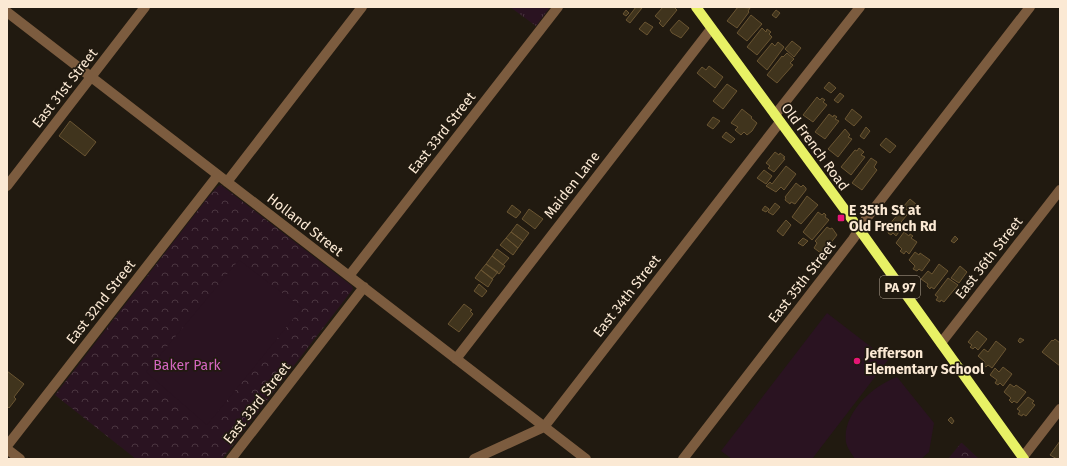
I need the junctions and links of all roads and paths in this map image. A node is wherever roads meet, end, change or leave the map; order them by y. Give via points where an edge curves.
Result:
1 (145, 7) edge
2 (362, 7) edge
3 (558, 7) edge
4 (696, 7) edge
5 (860, 7) edge
6 (1030, 7) edge
7 (7, 12) edge
8 (711, 29) junction
9 (91, 77) junction
10 (778, 119) junction
11 (218, 175) junction
12 (226, 182) junction
13 (7, 186) edge
14 (1060, 190) edge
15 (859, 230) junction
16 (349, 276) junction
17 (364, 288) junction
18 (941, 343) junction
19 (456, 359) junction
20 (1060, 409) edge
21 (544, 427) junction
22 (7, 448) edge
23 (1023, 458) edge
24 (20, 459) edge
25 (231, 459) edge
26 (474, 459) edge
27 (586, 459) edge
28 (683, 459) edge

1 - 9 street, East 31st Street
2 - 12 street
3 - 16 street, East 33rd Street
4 - 8 main road, Old French Road / PA 97
5 - 10 street, East 34th Street
6 - 15 street, East 35th Street
7 - 9 street, Holland Street
8 - 10 main road, Old French Road / PA 97
8 - 19 street, Maiden Lane
9 - 11 street, Holland Street
9 - 13 street, East 31st Street
10 - 15 main road, Old French Road / PA 97
10 - 21 street, East 34th Street
11 - 12 street, Holland Street
11 - 22 street, East 32nd Street
12 - 16 street, Holland Street
14 - 18 street, East 36th Street
15 - 18 main road, Old French Road / PA 97
15 - 28 street, East 35th Street
16 - 17 street, Holland Street
17 - 19 street, Holland Street
17 - 25 street, East 33rd Street
18 - 23 main road, Old French Road / PA 97
19 - 21 street, Holland Street
20 - 23 street
21 - 26 street, East 34th Street
21 - 27 street, Holland Street
22 - 24 street

